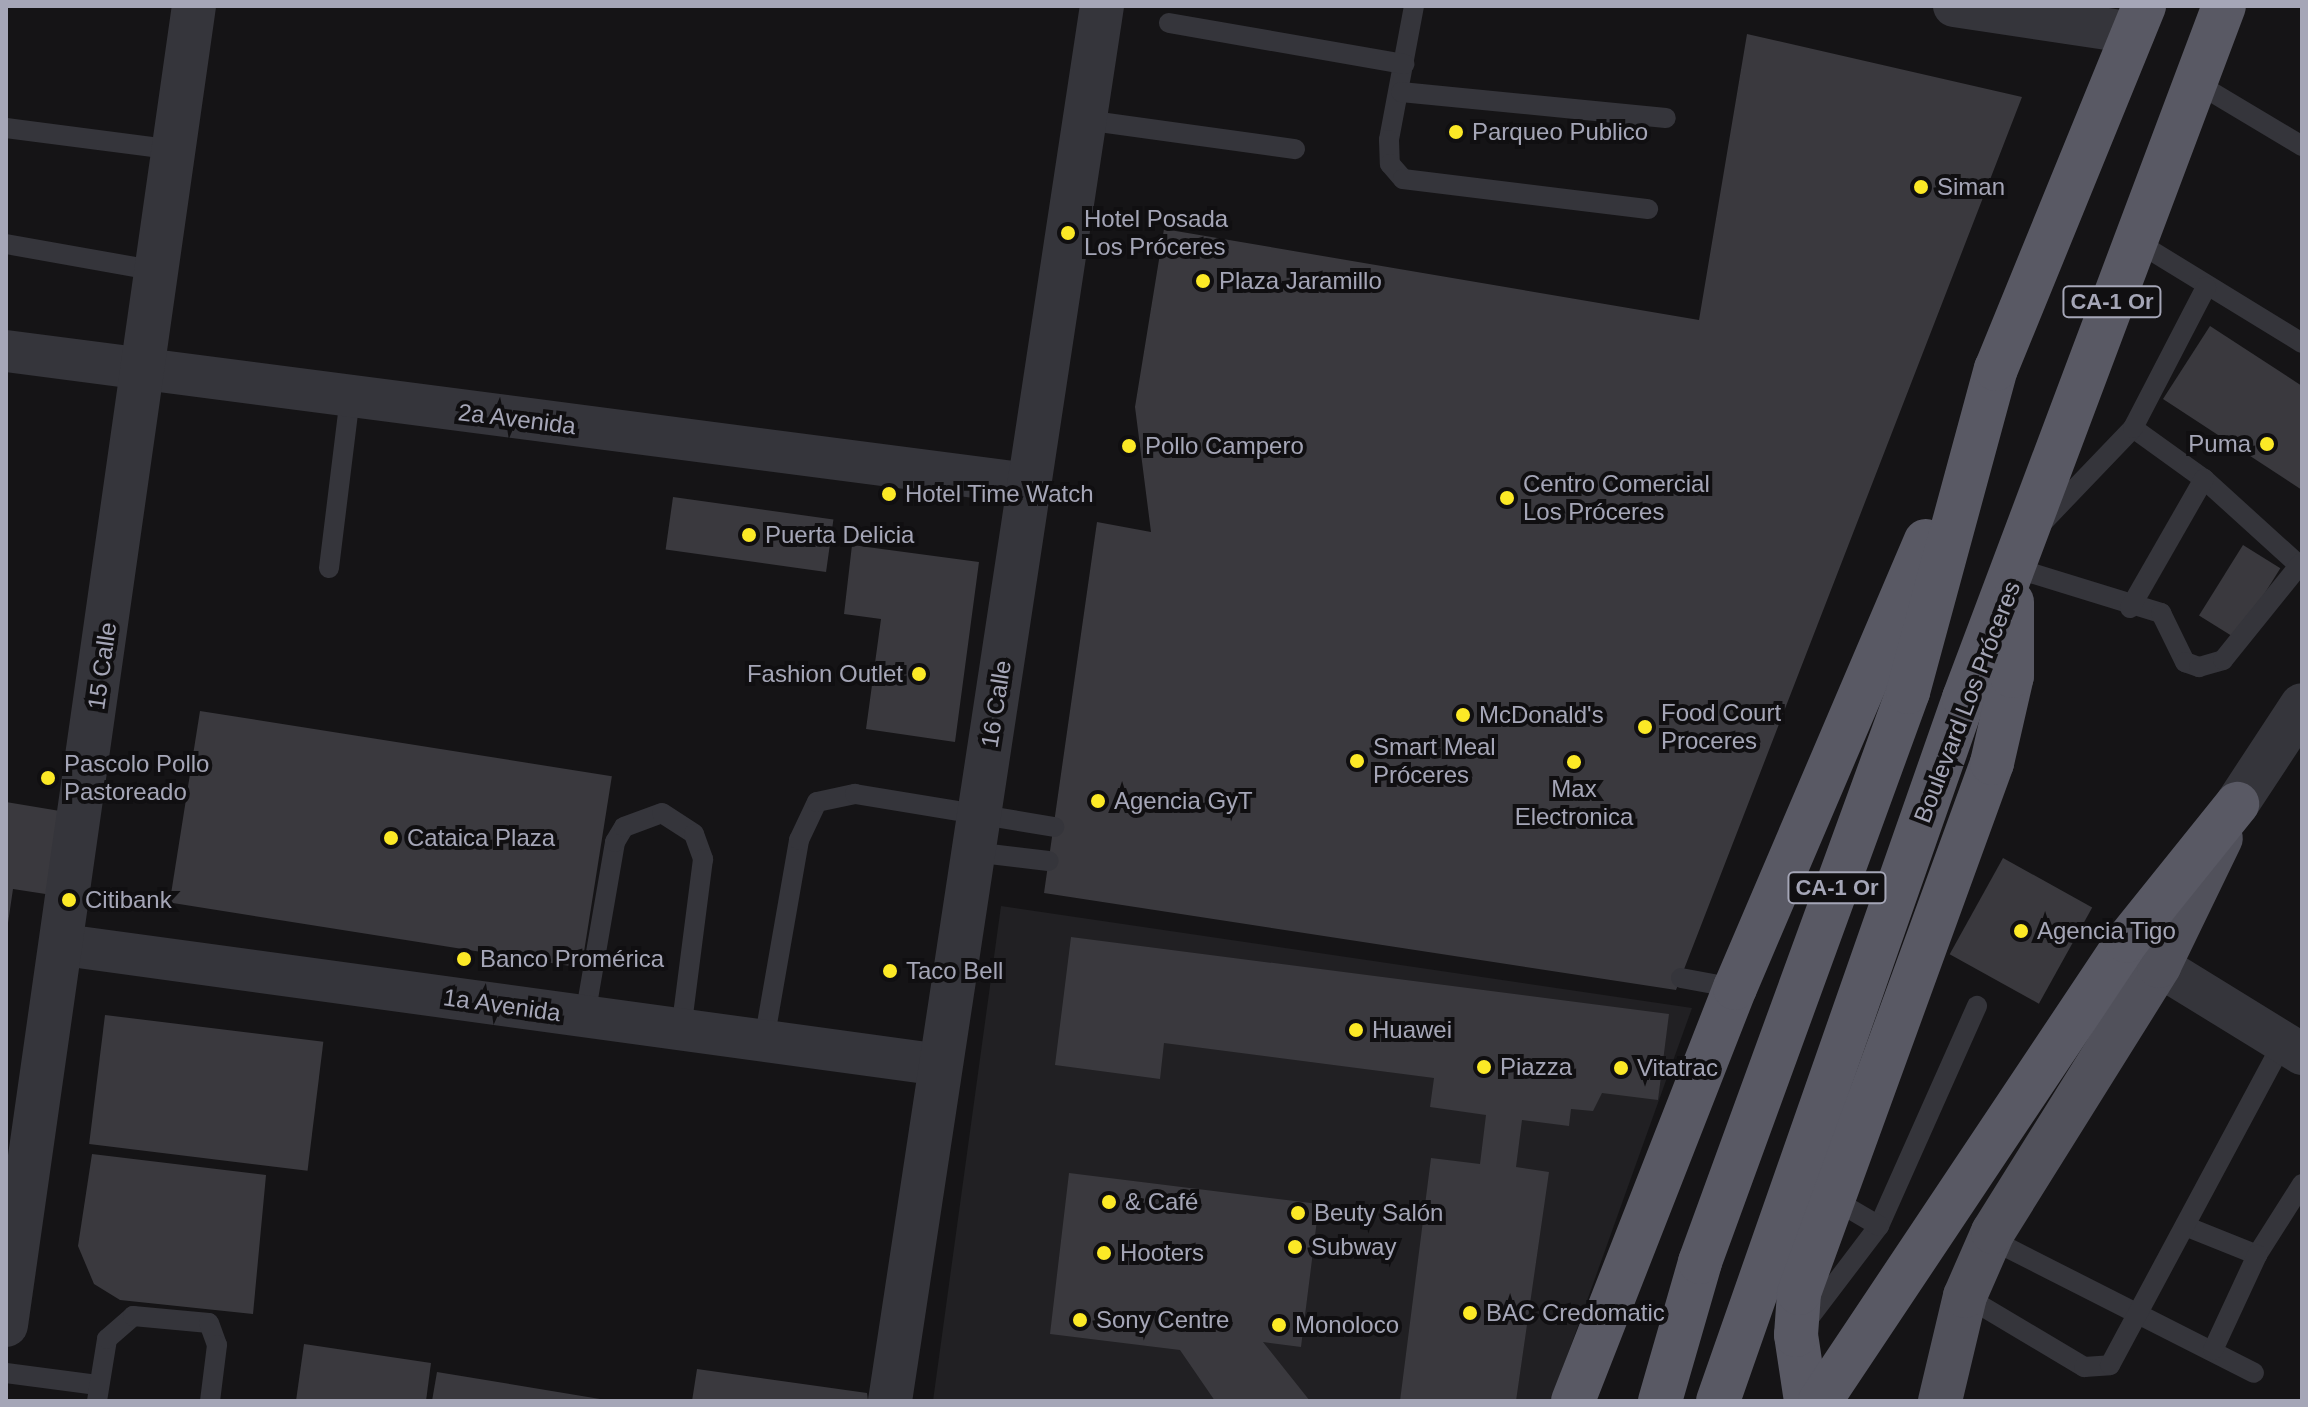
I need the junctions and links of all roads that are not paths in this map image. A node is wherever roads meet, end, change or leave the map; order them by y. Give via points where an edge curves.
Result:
1 (194, 6) edge
2 (1102, 6) edge
3 (1414, 6) edge
4 (1954, 6) edge
5 (2224, 6) edge
6 (2139, 20) edge
7 (1169, 23) dead end
8 (1404, 64) junction
9 (2195, 82) junction
10 (1401, 92) junction
11 (1666, 118) dead end
12 (1085, 120) junction
13 (6, 128) edge
14 (2302, 146) edge
15 (1295, 149) dead end
16 (175, 150) junction
17 (1648, 209) dead end
18 (2134, 240) junction
19 (6, 244) edge
20 (157, 271) junction
21 (2206, 287) junction
22 (2302, 343) edge
23 (6, 351) edge
24 (1996, 369) junction
25 (144, 371) junction
26 (350, 398) junction
27 (2133, 428) junction
28 (2204, 479) junction
29 (1029, 484) junction
30 (2020, 563) junction
31 (2301, 565) edge
32 (329, 568) dead end
33 (2130, 608) junction
34 (2302, 705) edge
35 (2237, 804) junction
36 (1054, 827) dead end
37 (976, 834) junction
38 (1048, 861) dead end
39 (64, 945) junction
40 (2159, 966) junction
41 (1681, 978) dead end
42 (1735, 988) junction
43 (1977, 1006) dead end
44 (585, 1016) junction
45 (681, 1030) junction
46 (764, 1041) junction
47 (2292, 1048) edge
48 (941, 1065) junction
49 (18, 1159) edge
50 (2302, 1184) edge
51 (1833, 1199) junction
52 (1879, 1226) junction
53 (2185, 1226) junction
54 (1993, 1232) junction
55 (2257, 1255) junction
56 (1965, 1296) junction
57 (8, 1298) edge
58 (2141, 1309) junction
59 (1796, 1335) junction
60 (2213, 1350) junction
61 (6, 1373) edge
62 (2254, 1373) dead end
63 (97, 1393) edge
64 (1809, 1394) edge
65 (210, 1401) edge
66 (890, 1401) edge
67 (1573, 1401) edge
68 (1660, 1401) edge
69 (1718, 1401) edge
70 (1940, 1401) edge

1 - 16 street, 15 Calle
2 - 12 street, 16 Calle
3 - 8 lane
4 - 6 street
5 - 9 highway, Boulevard Los Próceres / CA-1 Or
6 - 24 highway, CA-1 Or
7 - 8 lane
8 - 10 lane
9 - 14 lane
9 - 18 highway, Boulevard Los Próceres / CA-1 Or
10 - 11 lane
10 - 17 lane via 1389,140 1390,164 1403,179
12 - 15 lane
12 - 29 street, 16 Calle
13 - 16 lane
16 - 20 street, 15 Calle
18 - 21 lane
18 - 30 highway, Boulevard Los Próceres / CA-1 Or
19 - 20 lane
20 - 25 street, 15 Calle
21 - 22 lane
21 - 27 lane
23 - 25 street, 2a Avenida
24 - 42 highway
24 - 68 highway, CA-1 Or via 1908,692 1700,1262
25 - 26 street, 2a Avenida
25 - 39 street, 15 Calle via 70,840
26 - 29 street, 2a Avenida
26 - 32 lane
27 - 28 lane
27 - 30 lane
28 - 31 lane
28 - 33 lane
29 - 37 street, 16 Calle
30 - 33 lane
30 - 51 highway via 2012,676 1992,763
30 - 69 highway, Boulevard Los Próceres / CA-1 Or via 1820,1094
31 - 33 lane via 2223,660 2210,666 2185,662 2161,613
34 - 35 street
35 - 40 main road
35 - 64 highway via 2127,941
36 - 37 lane
37 - 38 lane
37 - 46 lane via 855,794 817,802 799,840
37 - 48 street, 16 Calle
39 - 44 street, 1a Avenida
39 - 49 street, 15 Calle
40 - 47 street
40 - 54 main road
41 - 42 lane
42 - 67 highway
43 - 52 lane
44 - 45 street, 1a Avenida
44 - 45 lane via 615,842 624,827 662,813 694,834 703,859
45 - 46 street, 1a Avenida
46 - 48 street, 1a Avenida
47 - 53 lane
48 - 66 street, 16 Calle
49 - 57 street, 15 Calle
50 - 55 lane
51 - 52 lane
51 - 59 highway via 1799,1293
52 - 59 lane
53 - 55 lane
53 - 58 lane
54 - 56 main road
54 - 58 lane via 2006,1247
55 - 60 lane
56 - 58 lane via 2084,1367 2110,1365
56 - 70 main road
58 - 60 lane
59 - 64 highway
60 - 62 lane
61 - 63 lane
63 - 65 lane via 107,1339 121,1320 195,1318 215,1333

